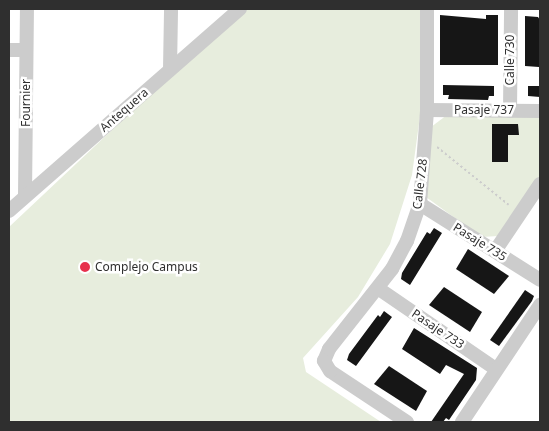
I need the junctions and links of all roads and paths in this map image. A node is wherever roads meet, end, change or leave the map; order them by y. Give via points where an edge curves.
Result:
1 (27, 9) edge
2 (171, 9) edge
3 (240, 9) edge
4 (427, 9) edge
5 (511, 9) edge
6 (9, 50) edge
7 (26, 50) junction
8 (170, 69) junction
9 (427, 110) junction
10 (510, 111) junction
11 (540, 111) edge
12 (426, 138) junction
13 (540, 184) edge
14 (25, 196) junction
15 (420, 204) junction
16 (9, 211) edge
17 (520, 214) junction
18 (495, 251) junction
19 (540, 280) edge
20 (379, 289) junction
21 (540, 305) edge
22 (496, 369) junction
23 (406, 422) edge
24 (462, 422) edge

1 - 7 street, Fournier
2 - 8 street
3 - 8 street, Antequera
4 - 9 street, Calle 728
5 - 10 street, Calle 730
6 - 7 street
7 - 14 street, Fournier
8 - 14 street, Antequera
9 - 10 street, Pasaje 737
9 - 12 street, Calle 728
10 - 11 street, Pasaje 737
12 - 15 street, Calle 728
12 - 17 path
13 - 17 street
14 - 16 street, Antequera
15 - 18 street, Pasaje 735
15 - 20 street, Calle 728 via 408,241
17 - 18 street
18 - 19 street, Pasaje 735
20 - 22 street, Pasaje 733
20 - 23 street, Calle 728 via 329,349 324,361 330,371
21 - 22 street
22 - 24 street

